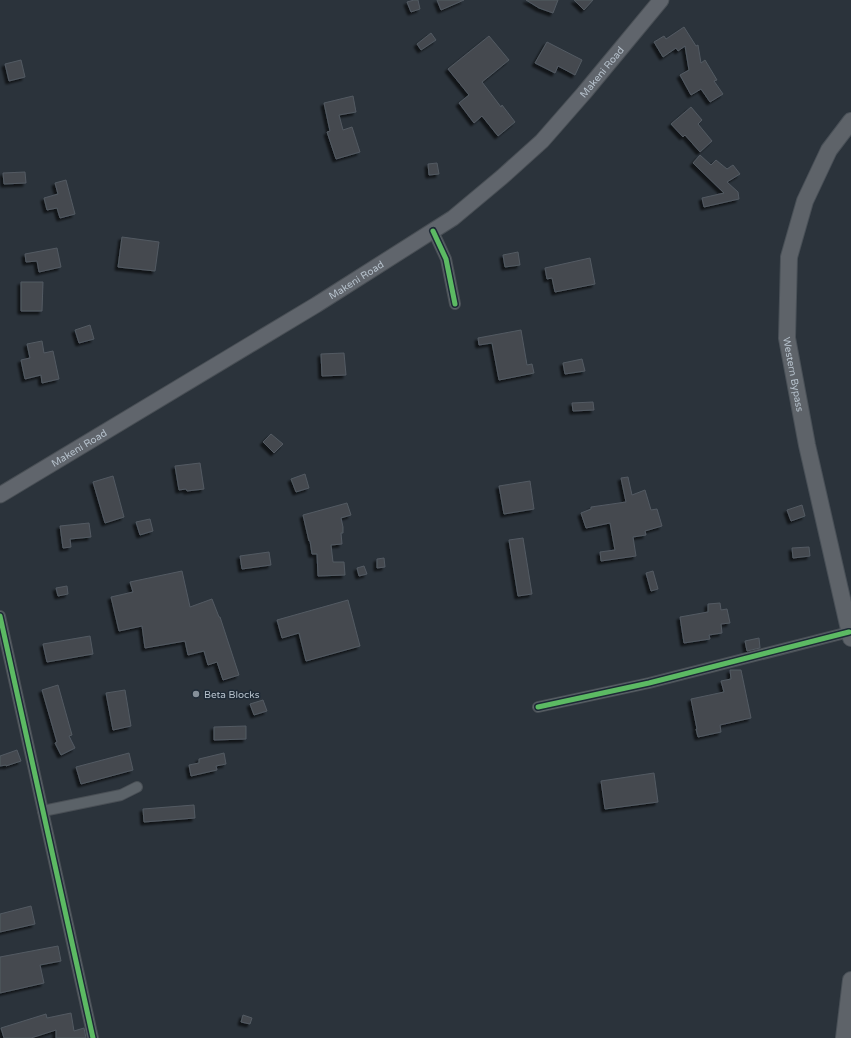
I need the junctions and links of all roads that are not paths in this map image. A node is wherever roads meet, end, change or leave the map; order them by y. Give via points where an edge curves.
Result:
1 (661, 0) edge
2 (851, 120) edge
3 (433, 231) junction
4 (455, 304) dead end
5 (0, 495) edge
6 (0, 616) edge
7 (850, 635) edge
8 (538, 707) dead end
9 (137, 787) dead end
10 (43, 811) junction
11 (851, 980) edge
12 (93, 1038) edge
13 (844, 1038) edge

1 - 3 main road, Makeni Road via 542,141 453,218
2 - 7 main road, Western Bypass via 830,150 804,201 790,257 787,338 807,445
3 - 4 street via 446,259
3 - 5 main road, Makeni Road via 316,306
6 - 10 street
7 - 8 street
9 - 10 street via 121,796
10 - 12 street
11 - 13 main road

